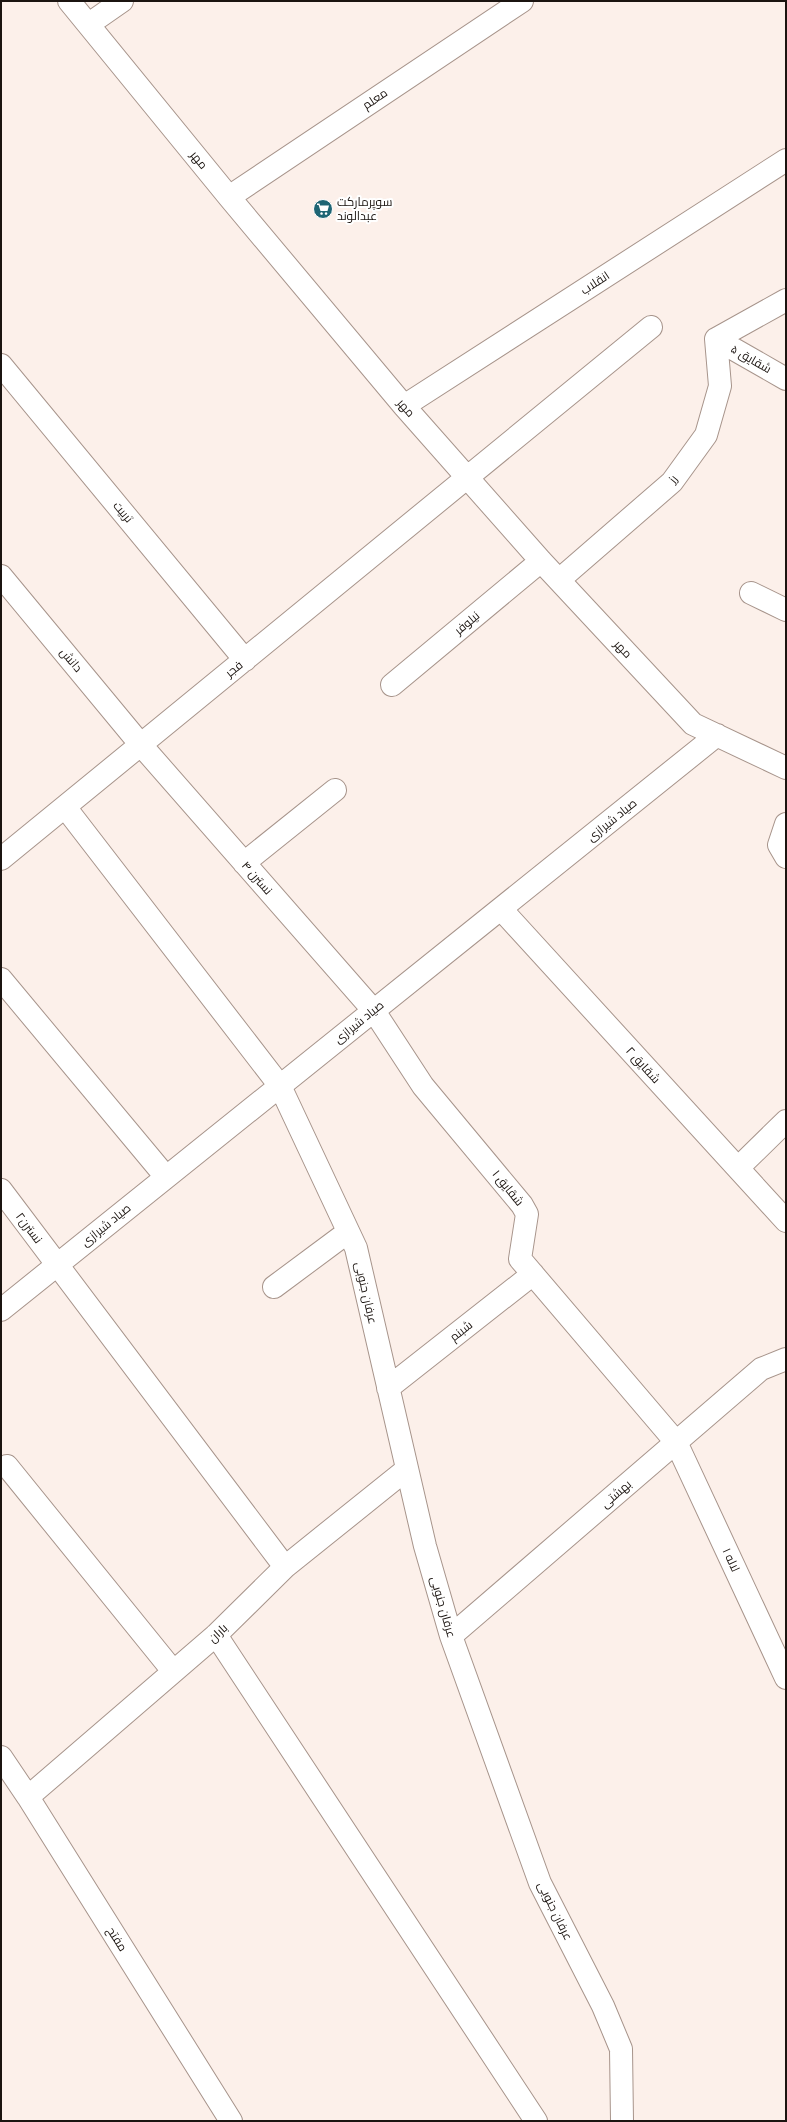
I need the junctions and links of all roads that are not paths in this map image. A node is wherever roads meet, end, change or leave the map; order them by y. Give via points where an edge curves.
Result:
1 (69, 1) edge
2 (122, 1) edge
3 (522, 1) edge
4 (89, 24) junction
5 (786, 160) edge
6 (229, 197) junction
7 (786, 300) edge
8 (651, 327) dead end
9 (716, 339) junction
10 (1, 365) edge
11 (786, 379) edge
12 (404, 406) junction
13 (468, 477) junction
14 (541, 561) junction
15 (1, 576) edge
16 (559, 580) junction
17 (751, 593) dead end
18 (786, 610) edge
19 (245, 660) junction
20 (392, 685) dead end
21 (717, 735) junction
22 (141, 745) junction
23 (786, 768) edge
24 (336, 790) dead end
25 (65, 807) junction
26 (786, 824) edge
27 (786, 857) edge
28 (1, 859) edge
29 (244, 862) junction
30 (501, 908) junction
31 (1, 978) edge
32 (374, 1011) junction
33 (280, 1086) junction
34 (786, 1121) edge
35 (738, 1168) junction
36 (166, 1177) junction
37 (1, 1190) edge
38 (786, 1221) edge
39 (348, 1232) junction
40 (57, 1265) junction
41 (533, 1274) junction
42 (274, 1287) dead end
43 (1, 1310) edge
44 (786, 1359) edge
45 (388, 1388) junction
46 (676, 1442) junction
47 (7, 1466) dead end
48 (407, 1469) junction
49 (285, 1568) junction
50 (216, 1636) junction
51 (451, 1636) junction
52 (173, 1671) junction
53 (786, 1678) edge
54 (1, 1758) edge
55 (28, 1797) junction
56 (231, 2121) edge
57 (536, 2121) edge
58 (622, 2121) edge

1 - 4 street, مهر
2 - 4 street
3 - 6 street, معلم
4 - 6 street, مهر
5 - 12 street, انقلاب
6 - 12 street, مهر
7 - 9 street
8 - 13 street, فجر
9 - 11 street, شقایق ۵
9 - 16 street, رز via 720,386 706,436 672,482
10 - 19 street, تربیت
12 - 13 street, مهر
13 - 14 street, مهر
13 - 19 street, فجر
14 - 16 street, مهر
14 - 20 street, نیلوفر
15 - 22 street, دانش
16 - 21 street, مهر via 693,724
17 - 18 street
19 - 22 street, فجر
21 - 23 street, مهر
21 - 30 street, صیاد شیرازی
22 - 25 street, فجر
22 - 29 street, نسترن ۴
24 - 29 street
25 - 28 street, فجر
25 - 33 street, عرفان جنوبی
26 - 27 street via 779,845
29 - 32 street, نسترن ۴
30 - 32 street, صیاد شیرازی
30 - 35 street, شقایق ۲
31 - 36 street
32 - 33 street, صیاد شیرازی
32 - 41 street, شقایق ۱ via 423,1086 522,1205 527,1214 520,1259
33 - 36 street, صیاد شیرازی
33 - 39 street, عرفان جنوبی
34 - 35 street
35 - 38 street, شقایق ۲
36 - 40 street, صیاد شیرازی
37 - 40 street, نسترن۲
39 - 42 street
39 - 45 street, عرفان جنوبی via 356,1248
40 - 43 street, صیاد شیرازی
40 - 49 street, نسترن۲
41 - 45 street, شبنم
41 - 46 street, شقایق ۱
44 - 46 street, بهشتی via 761,1369
45 - 48 street, عرفان جنوبی
46 - 51 street, بهشتی
46 - 53 street, لاله ۱
47 - 52 street
48 - 49 street, باران
48 - 51 street, عرفان جنوبی via 425,1546
49 - 50 street, باران
50 - 52 street, باران
50 - 57 street
51 - 58 street, عرفان جنوبی via 540,1882 603,2006 621,2050
52 - 55 street, باران
54 - 55 street, مفتح
55 - 56 street, مفتح

